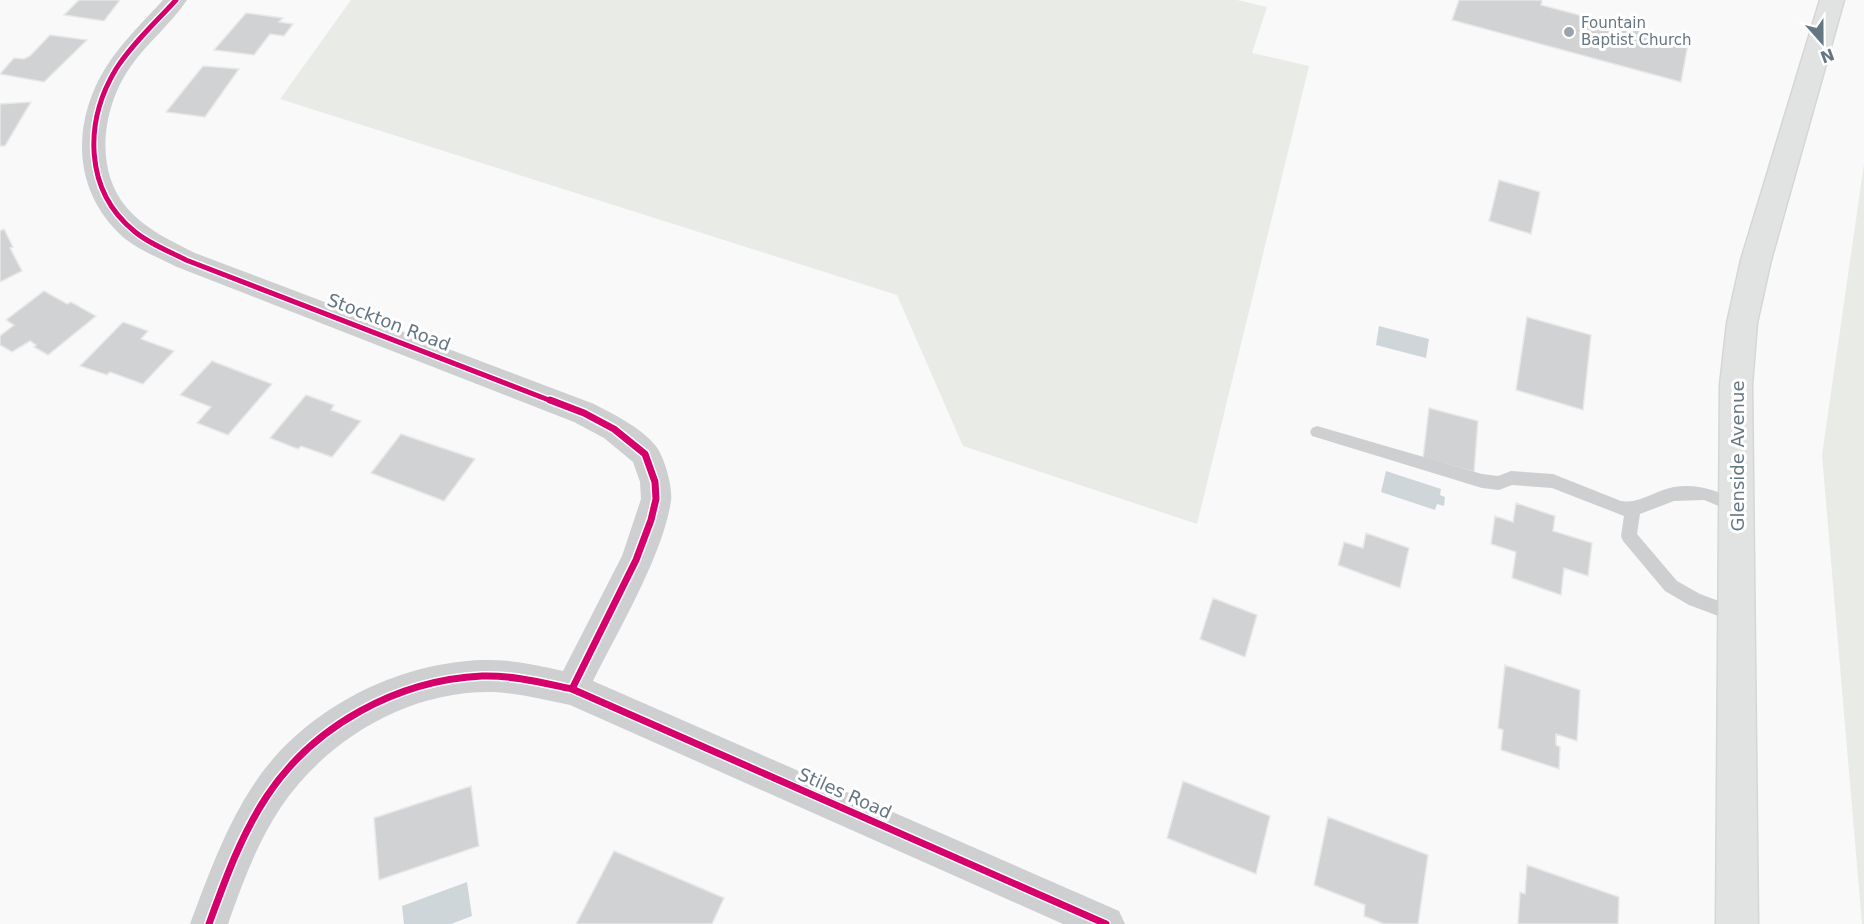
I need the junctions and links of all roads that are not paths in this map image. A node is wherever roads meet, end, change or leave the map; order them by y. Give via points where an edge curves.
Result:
1 (176, 0) edge
2 (1828, 1) edge
3 (1317, 432) dead end
4 (1736, 506) junction
5 (1633, 510) junction
6 (1737, 615) junction
7 (572, 689) junction
8 (209, 924) edge
9 (1106, 924) edge
10 (1737, 924) edge

1 - 7 street, Stockton Road via 116,70 93,126 93,164 98,182 125,222 150,243 186,260 584,414 614,429 645,454 655,482 651,520 636,560
2 - 4 main road, Glenside Avenue via 1742,322 1736,385
3 - 5 lane via 1482,481 1553,481
4 - 5 lane via 1705,493 1673,494
4 - 6 main road, Glenside Avenue
5 - 6 lane via 1629,536 1671,586 1695,600
6 - 10 main road, Glenside Avenue
7 - 8 street, Stiles Road via 527,679 483,676 442,680 399,693 361,711 325,735 269,793 247,831
7 - 9 street, Stiles Road

